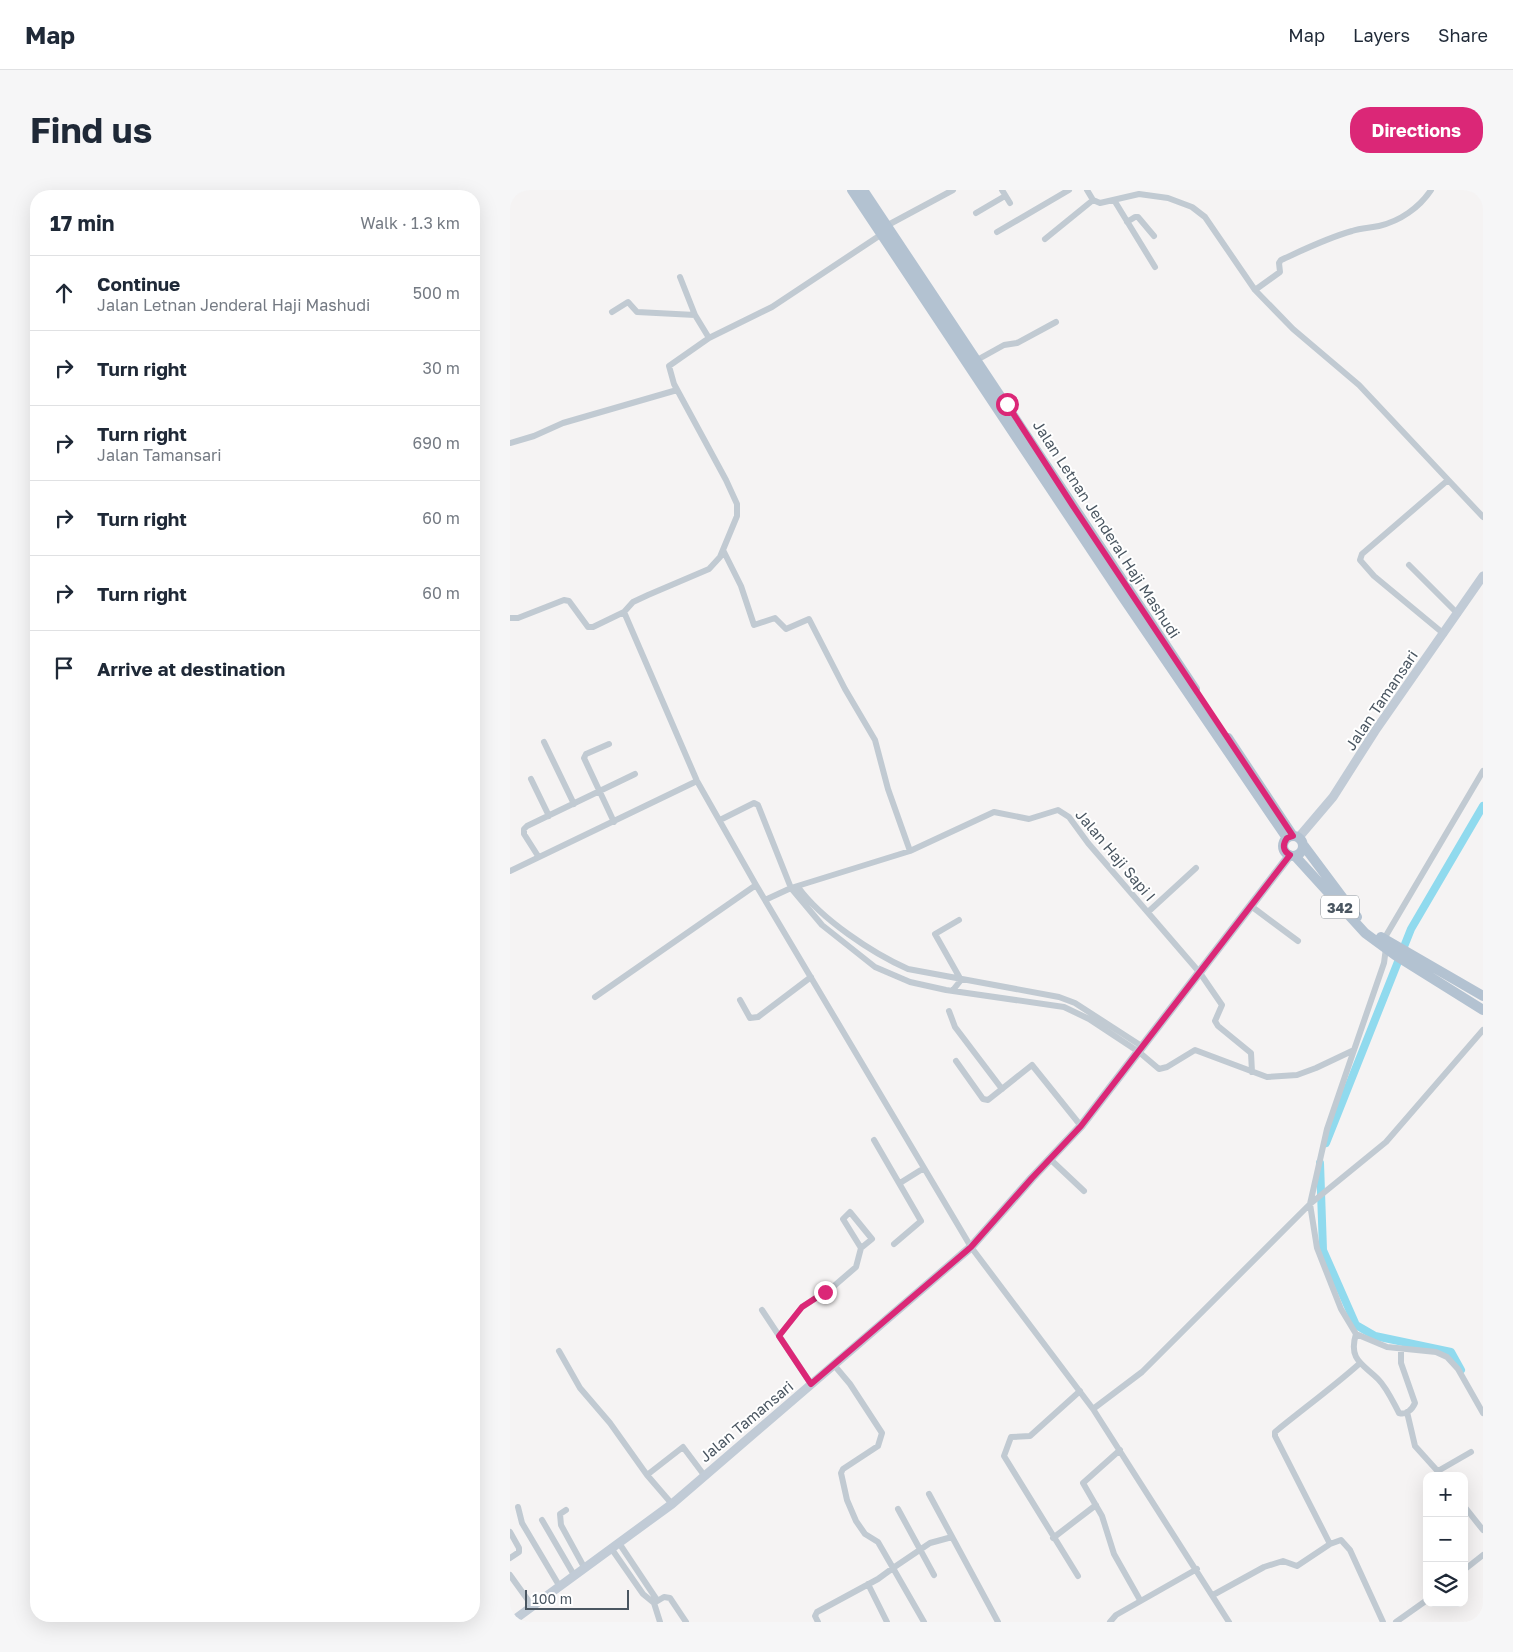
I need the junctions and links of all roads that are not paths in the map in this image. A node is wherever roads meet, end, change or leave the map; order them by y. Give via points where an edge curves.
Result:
1 (852, 190) edge
2 (863, 190) edge
3 (953, 190) edge
4 (1070, 190) edge
5 (1087, 190) edge
6 (1432, 190) edge
7 (1004, 193) edge
8 (1093, 200) junction
9 (1114, 200) junction
10 (1010, 203) dead end
11 (976, 214) dead end
12 (1127, 222) junction
13 (885, 230) junction
14 (997, 232) dead end
15 (1154, 236) dead end
16 (1045, 239) dead end
17 (1155, 267) dead end
18 (680, 277) dead end
19 (1255, 290) junction
20 (927, 294) junction
21 (612, 312) dead end
22 (695, 314) junction
23 (1056, 322) dead end
24 (709, 338) junction
25 (976, 360) junction
26 (677, 390) junction
27 (510, 443) edge
28 (1448, 480) junction
29 (1069, 508) junction
30 (1483, 516) edge
31 (723, 550) junction
32 (1408, 565) dead end
33 (1483, 576) edge
34 (624, 612) junction
35 (1458, 614) junction
36 (510, 618) edge
37 (1444, 634) junction
38 (544, 742) dead end
39 (609, 744) dead end
40 (1483, 771) edge
41 (635, 774) dead end
42 (531, 779) dead end
43 (697, 781) junction
44 (601, 791) junction
45 (574, 804) junction
46 (550, 816) junction
47 (720, 820) junction
48 (614, 822) junction
49 (1296, 839) junction
50 (910, 851) junction
51 (538, 856) junction
52 (1292, 856) junction
53 (1196, 868) dead end
54 (510, 870) edge
55 (756, 885) junction
56 (794, 888) junction
57 (766, 900) junction
58 (1251, 906) junction
59 (1148, 912) junction
60 (959, 920) dead end
61 (1298, 941) dead end
62 (1387, 945) junction
63 (1427, 969) junction
64 (1200, 972) junction
65 (811, 977) junction
66 (961, 980) junction
67 (953, 990) junction
68 (1483, 996) edge
69 (595, 997) dead end
70 (740, 1000) dead end
71 (1483, 1010) edge
72 (949, 1011) dead end
73 (1483, 1030) edge
74 (1141, 1049) junction
75 (1354, 1050) junction
76 (956, 1060) dead end
77 (1252, 1072) junction
78 (1002, 1090) junction
79 (1081, 1126) junction
80 (874, 1140) dead end
81 (1050, 1159) junction
82 (924, 1168) junction
83 (900, 1183) junction
84 (1084, 1191) dead end
85 (1312, 1202) junction
86 (894, 1244) dead end
87 (971, 1247) junction
88 (861, 1248) junction
89 (762, 1310) dead end
90 (1356, 1334) junction
91 (779, 1336) junction
92 (558, 1350) dead end
93 (1401, 1350) junction
94 (1359, 1364) junction
95 (834, 1365) junction
96 (811, 1384) junction
97 (1080, 1391) junction
98 (1093, 1409) junction
99 (1407, 1412) junction
100 (1483, 1413) edge
101 (1120, 1450) junction
102 (1471, 1452) dead end
103 (1438, 1472) edge
104 (1443, 1472) edge
105 (704, 1475) junction
106 (647, 1476) junction
107 (929, 1494) dead end
108 (672, 1504) junction
109 (1096, 1505) junction
110 (518, 1507) dead end
111 (898, 1509) dead end
112 (566, 1510) dead end
113 (1468, 1511) edge
114 (542, 1520) dead end
115 (1483, 1530) edge
116 (510, 1532) edge
117 (952, 1537) junction
118 (1053, 1538) junction
119 (1330, 1544) junction
120 (615, 1545) junction
121 (920, 1549) junction
122 (1483, 1555) edge
123 (510, 1558) edge
124 (584, 1567) junction
125 (1468, 1567) edge
126 (893, 1568) junction
127 (1197, 1570) junction
128 (934, 1574) dead end
129 (510, 1575) edge
130 (574, 1575) junction
131 (1078, 1576) dead end
132 (868, 1584) junction
133 (560, 1587) junction
134 (1214, 1596) junction
135 (1140, 1600) junction
136 (655, 1602) junction
137 (1423, 1603) edge
138 (533, 1607) junction
139 (1381, 1621) edge
140 (511, 1622) edge
141 (660, 1622) edge
142 (686, 1622) edge
143 (818, 1622) edge
144 (888, 1622) edge
145 (924, 1622) edge
146 (998, 1622) edge
147 (1110, 1622) edge
148 (1229, 1622) edge
149 (1396, 1622) edge

1 - 13 main road, Jalan Letnan Jenderal Haji Mashudi / 342
2 - 13 main road, Jalan Letnan Jenderal Haji Mashudi / 342
3 - 13 street
4 - 14 street
5 - 8 street
6 - 19 street via 1422,203 1403,216 1380,226 1354,230 1312,245 1281,260 1280,272
7 - 10 street
7 - 11 street
8 - 9 street via 1100,203
8 - 16 street
9 - 12 street
9 - 19 street via 1139,194 1168,198 1192,207 1204,217
12 - 15 street via 1138,217
12 - 17 street
13 - 20 main road, Jalan Letnan Jenderal Haji Mashudi / 342
13 - 24 street via 772,307
18 - 22 street
19 - 28 street via 1293,330 1359,385
20 - 25 main road, Jalan Letnan Jenderal Haji Mashudi / 342
20 - 29 main road, Jalan Letnan Jenderal Haji Mashudi / 342
21 - 22 street via 628,302 637,312
22 - 24 street
23 - 25 street
24 - 26 street via 669,366
25 - 29 main road, Jalan Letnan Jenderal Haji Mashudi / 342 via 1007,404
26 - 27 street via 563,423
26 - 31 street via 737,504 737,516
28 - 30 street
28 - 37 street via 1362,554 1360,560 1374,576
29 - 49 main road, Jalan Letnan Jenderal Haji Mashudi / 342
31 - 34 street via 709,569 633,602
31 - 50 street via 741,586 754,625 775,618 786,629 810,619 875,740
32 - 35 street
33 - 35 main road, Jalan Tamansari
34 - 36 street via 593,627 588,626 569,601 564,600 518,618
34 - 43 street
35 - 37 main road, Jalan Tamansari
37 - 49 main road, Jalan Tamansari via 1333,797
38 - 45 street
39 - 44 street via 584,756
40 - 62 street
41 - 44 street
42 - 46 street
43 - 47 street
43 - 48 street
44 - 45 street
44 - 48 street
45 - 46 street
46 - 51 street via 524,829
47 - 55 street
47 - 56 street via 754,803 758,805
48 - 51 street
49 - 52 main road via 1301,852
49 - 52 main road via 1284,850
49 - 62 main road, Jalan Letnan Jenderal Haji Mashudi / 342 via 1359,920
50 - 56 street, Jalan Haji Sapi I
50 - 59 street, Jalan Haji Sapi I via 994,812 1029,819 1058,810 1069,817
51 - 54 street
52 - 58 main road, Jalan Tamansari
52 - 62 main road, Jalan Letnan Jenderal Haji Mashudi / 342 via 1353,921
53 - 59 street
55 - 57 street
55 - 69 street
56 - 57 street, Jalan Haji Sapi I
56 - 66 street via 827,918 894,963 919,973
56 - 67 street via 822,925 875,967 910,982
57 - 65 street
58 - 61 street
58 - 64 main road, Jalan Tamansari
59 - 64 street, Jalan Haji Sapi I
60 - 66 street via 935,934
62 - 63 main road, Jalan Letnan Jenderal Haji Mashudi / 342
62 - 75 street via 1384,963
63 - 68 main road, Jalan Letnan Jenderal Haji Mashudi / 342
63 - 71 main road, Jalan Letnan Jenderal Haji Mashudi / 342
64 - 74 main road, Jalan Tamansari
64 - 77 street, Jalan Haji Sapi I via 1222,1004 1215,1021 1251,1053
65 - 70 street via 758,1018 750,1018
65 - 82 street
66 - 67 street
66 - 74 street via 1020,988 1075,1003
67 - 74 street via 1064,1006
72 - 78 street via 955,1026
73 - 85 street via 1386,1142
74 - 77 street via 1159,1069 1195,1050
74 - 79 main road, Jalan Tamansari
75 - 77 street via 1297,1074 1267,1077
75 - 85 street via 1327,1129
76 - 78 street via 983,1099 988,1100
78 - 79 street via 1032,1065
79 - 81 main road, Jalan Tamansari
80 - 83 street
81 - 84 street
81 - 87 main road, Jalan Tamansari
82 - 83 street
82 - 87 street
83 - 86 street via 921,1221
85 - 90 street via 1317,1248 1341,1309
85 - 98 street via 1142,1372
87 - 95 main road, Jalan Tamansari
87 - 97 street
88 - 88 street via 872,1239 850,1212 843,1219
88 - 91 street via 856,1267 802,1307
89 - 91 street
90 - 93 street via 1374,1344
90 - 94 street via 1354,1348
91 - 96 street
92 - 106 street via 580,1388 610,1423
93 - 99 street via 1402,1368 1415,1403
93 - 100 street via 1436,1352 1446,1357 1458,1369
94 - 99 street via 1379,1380 1399,1413
94 - 119 street via 1274,1436
95 - 96 main road, Jalan Tamansari
95 - 126 street via 882,1433 878,1446 843,1469 840,1477 856,1521 865,1534 878,1542
96 - 105 main road, Jalan Tamansari
97 - 98 street
97 - 118 street via 1030,1436 1011,1437 1005,1450 1005,1459
98 - 101 street
99 - 103 street via 1415,1446
101 - 109 street via 1083,1480
101 - 127 street
102 - 104 street
105 - 106 street via 683,1447
105 - 108 main road, Jalan Tamansari
106 - 108 street
107 - 117 street
108 - 120 main road, Jalan Tamansari
109 - 118 street
109 - 135 street via 1110,1546
110 - 133 street via 522,1523
111 - 121 street
112 - 124 street via 560,1514 561,1525
113 - 115 street
114 - 130 street
116 - 123 street via 519,1552
117 - 121 street
117 - 146 street
118 - 131 street
119 - 134 street via 1296,1566 1283,1561 1264,1566
119 - 139 street via 1344,1542
120 - 124 main road, Jalan Tamansari
120 - 136 street via 643,1594
121 - 126 street
121 - 128 street
122 - 125 street
124 - 130 main road, Jalan Tamansari
126 - 132 street
126 - 145 street
127 - 134 street
127 - 135 street
129 - 138 street
130 - 133 main road, Jalan Tamansari
132 - 143 street via 816,1612
132 - 144 street
133 - 138 main road, Jalan Tamansari
134 - 148 street
135 - 147 street
136 - 141 street
136 - 142 street via 664,1597 670,1598
137 - 149 street
138 - 140 main road, Jalan Tamansari

